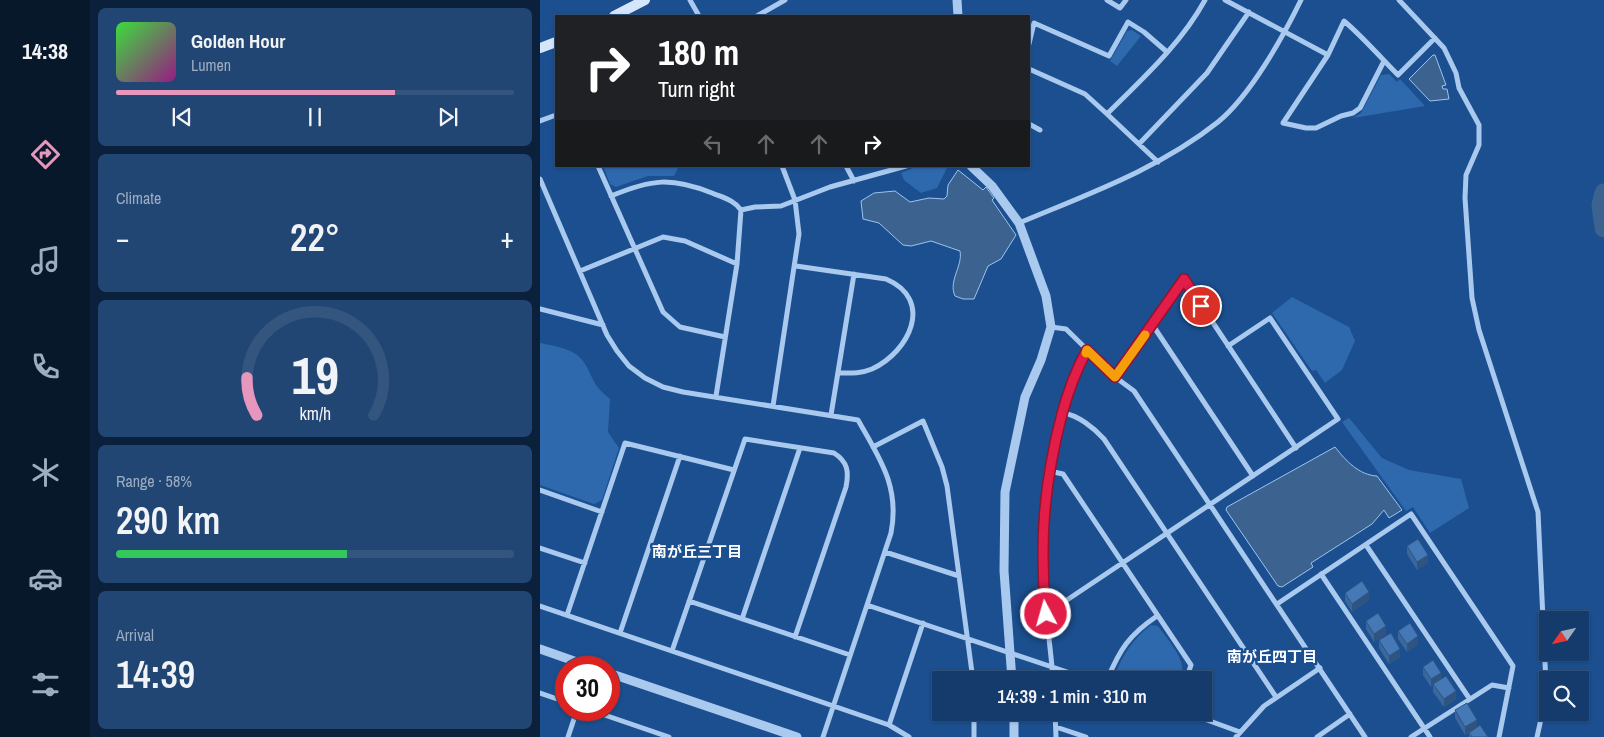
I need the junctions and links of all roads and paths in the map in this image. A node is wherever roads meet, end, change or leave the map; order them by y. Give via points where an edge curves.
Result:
1 (645, 0) edge
2 (690, 0) edge
3 (785, 0) edge
4 (957, 0) edge
5 (1107, 0) edge
6 (1126, 0) edge
7 (1205, 0) edge
8 (1225, 0) edge
9 (1301, 0) edge
10 (1399, 0) edge
11 (1249, 12) junction
12 (616, 15) edge
13 (698, 15) edge
14 (761, 15) edge
15 (958, 15) edge
16 (1286, 31) junction
17 (1435, 38) junction
18 (1030, 40) edge
19 (555, 42) edge
20 (540, 48) edge
21 (1166, 52) junction
22 (1328, 54) junction
23 (1384, 61) junction
24 (1030, 69) edge
25 (1107, 114) junction
26 (555, 115) edge
27 (540, 121) edge
28 (1030, 125) edge
29 (1040, 130) dead end
30 (1139, 144) junction
31 (1158, 162) junction
32 (598, 167) edge
33 (782, 167) edge
34 (847, 167) edge
35 (903, 167) edge
36 (972, 167) edge
37 (540, 179) edge
38 (854, 181) junction
39 (611, 196) junction
40 (795, 200) junction
41 (741, 210) junction
42 (1019, 223) junction
43 (634, 248) junction
44 (737, 264) junction
45 (796, 266) junction
46 (580, 271) junction
47 (854, 274) junction
48 (540, 309) edge
49 (1152, 324) junction
50 (603, 325) junction
51 (1051, 327) junction
52 (725, 337) junction
53 (1228, 346) junction
54 (1087, 350) junction
55 (838, 373) junction
56 (1115, 377) junction
57 (716, 396) junction
58 (773, 406) junction
59 (1062, 413) junction
60 (831, 415) junction
61 (873, 447) junction
62 (800, 448) junction
63 (1296, 448) junction
64 (680, 456) junction
65 (734, 470) junction
66 (1049, 471) junction
67 (1253, 476) junction
68 (540, 490) edge
69 (1210, 504) junction
70 (602, 512) junction
71 (1166, 534) junction
72 (1366, 544) junction
73 (540, 548) edge
74 (885, 552) junction
75 (585, 563) junction
76 (1122, 564) junction
77 (1322, 574) junction
78 (959, 576) junction
79 (689, 602) junction
80 (1276, 604) junction
81 (867, 605) junction
82 (540, 606) edge
83 (1046, 614) junction
84 (567, 615) junction
85 (1157, 616) junction
86 (742, 618) junction
87 (923, 623) junction
88 (620, 632) junction
89 (794, 637) junction
90 (968, 638) junction
91 (540, 649) edge
92 (672, 651) junction
93 (1010, 653) junction
94 (560, 656) edge
95 (850, 656) junction
96 (1052, 667) junction
97 (1320, 668) junction
98 (972, 671) edge
99 (1011, 671) edge
100 (1052, 671) edge
101 (1064, 671) edge
102 (1112, 671) edge
103 (1189, 671) edge
104 (620, 677) edge
105 (1509, 688) junction
106 (540, 693) edge
107 (1276, 697) junction
108 (555, 698) edge
109 (1469, 698) junction
110 (832, 706) junction
111 (1350, 714) junction
112 (620, 720) edge
113 (573, 721) edge
114 (973, 721) edge
115 (1014, 721) edge
116 (1056, 721) edge
117 (1210, 721) edge
118 (889, 724) junction
119 (1056, 727) junction
120 (1424, 728) junction
121 (1240, 732) junction
122 (568, 737) edge
123 (669, 737) edge
124 (797, 737) edge
125 (823, 737) edge
126 (909, 737) edge
127 (974, 737) edge
128 (1014, 737) edge
129 (1056, 737) edge
130 (1086, 737) edge
131 (1236, 737) edge
132 (1316, 737) edge
133 (1366, 737) edge
134 (1411, 737) edge
135 (1430, 737) edge
136 (1499, 737) edge
137 (1537, 737) edge

1 - 12 main road
2 - 13 street
3 - 14 street
4 - 15 street
5 - 6 street via 1120,8
7 - 21 street via 1196,18
8 - 11 street
9 - 16 street
10 - 17 street
11 - 16 street
11 - 30 street via 1207,73
16 - 22 street
16 - 31 street via 1255,78 1219,121
17 - 23 street via 1398,75
17 - 137 street via 1447,54 1459,88 1479,125 1479,144 1466,175 1464,198 1472,298 1479,330 1538,512 1546,684
18 - 21 street via 1034,23 1108,56 1128,22
19 - 20 main road
21 - 25 street
22 - 23 street via 1344,21
22 - 23 street via 1283,123 1316,128 1353,113 1360,108
24 - 25 street via 1085,94
25 - 30 street
26 - 27 street
28 - 29 street
30 - 31 street
31 - 42 street via 1131,177
32 - 39 street
33 - 40 street
34 - 38 street
35 - 38 street
36 - 42 street via 992,186
37 - 46 street
38 - 40 street
39 - 41 street via 644,183 670,181 689,184 735,202
39 - 43 street
40 - 41 street via 780,206
40 - 45 street via 800,234
41 - 44 street via 742,233
42 - 51 street via 1046,296
43 - 44 street via 657,238 670,238 685,241
43 - 46 street
43 - 52 street via 668,318 688,330
44 - 52 street
45 - 47 street
45 - 58 street
46 - 50 street
47 - 55 street
47 - 55 street via 892,281 906,293 914,318 903,344 887,359 865,371
48 - 50 street
49 - 53 street via 1184,279
49 - 56 street
49 - 67 street
50 - 57 street via 616,351 645,378 673,390
51 - 54 street via 1066,329
51 - 93 street via 1025,397 1005,492 1004,571
52 - 57 street
53 - 63 street
53 - 63 street via 1270,318 1338,419
54 - 56 street
54 - 59 street
55 - 60 street
56 - 69 street via 1134,391
57 - 58 street
58 - 60 street
59 - 66 street
59 - 71 street via 1071,414 1104,440
60 - 61 street via 858,420
61 - 74 street via 891,484 895,509
61 - 78 street via 923,421 947,486
62 - 65 street via 745,439
62 - 86 street
62 - 89 street via 834,454 844,461 848,474 846,488
63 - 67 street
64 - 65 street
64 - 70 street via 625,443
64 - 88 street
65 - 79 street
66 - 76 street via 1063,474
66 - 83 street via 1042,544
67 - 69 street
68 - 70 street
69 - 71 street
69 - 80 street
70 - 75 street
71 - 76 street
71 - 107 street
72 - 77 street
72 - 105 street via 1411,514 1513,666
72 - 109 street
73 - 75 street
74 - 78 street
74 - 81 street
75 - 84 street
76 - 83 street
76 - 85 street
77 - 80 street
77 - 120 street
78 - 90 street
79 - 86 street
79 - 92 street
80 - 97 street
81 - 87 street
81 - 95 street
82 - 84 street
83 - 96 street
84 - 88 street
85 - 102 street via 1125,643
85 - 103 street via 1191,666
86 - 89 street
87 - 90 street
87 - 118 street
88 - 92 street
89 - 95 street
90 - 93 street
90 - 98 street
91 - 94 street
92 - 110 street
93 - 96 street
93 - 99 street
95 - 110 street
96 - 100 street
96 - 101 street
97 - 107 street
97 - 111 street
104 - 124 street
105 - 109 street via 1492,685
105 - 136 street
106 - 108 street
107 - 121 street
109 - 120 street
110 - 118 street
110 - 125 street
111 - 132 street
111 - 133 street
112 - 123 street
113 - 122 street
114 - 127 street
115 - 128 street
116 - 119 street
117 - 121 street
118 - 126 street
119 - 129 street
119 - 130 street
120 - 134 street
120 - 135 street
121 - 131 street

